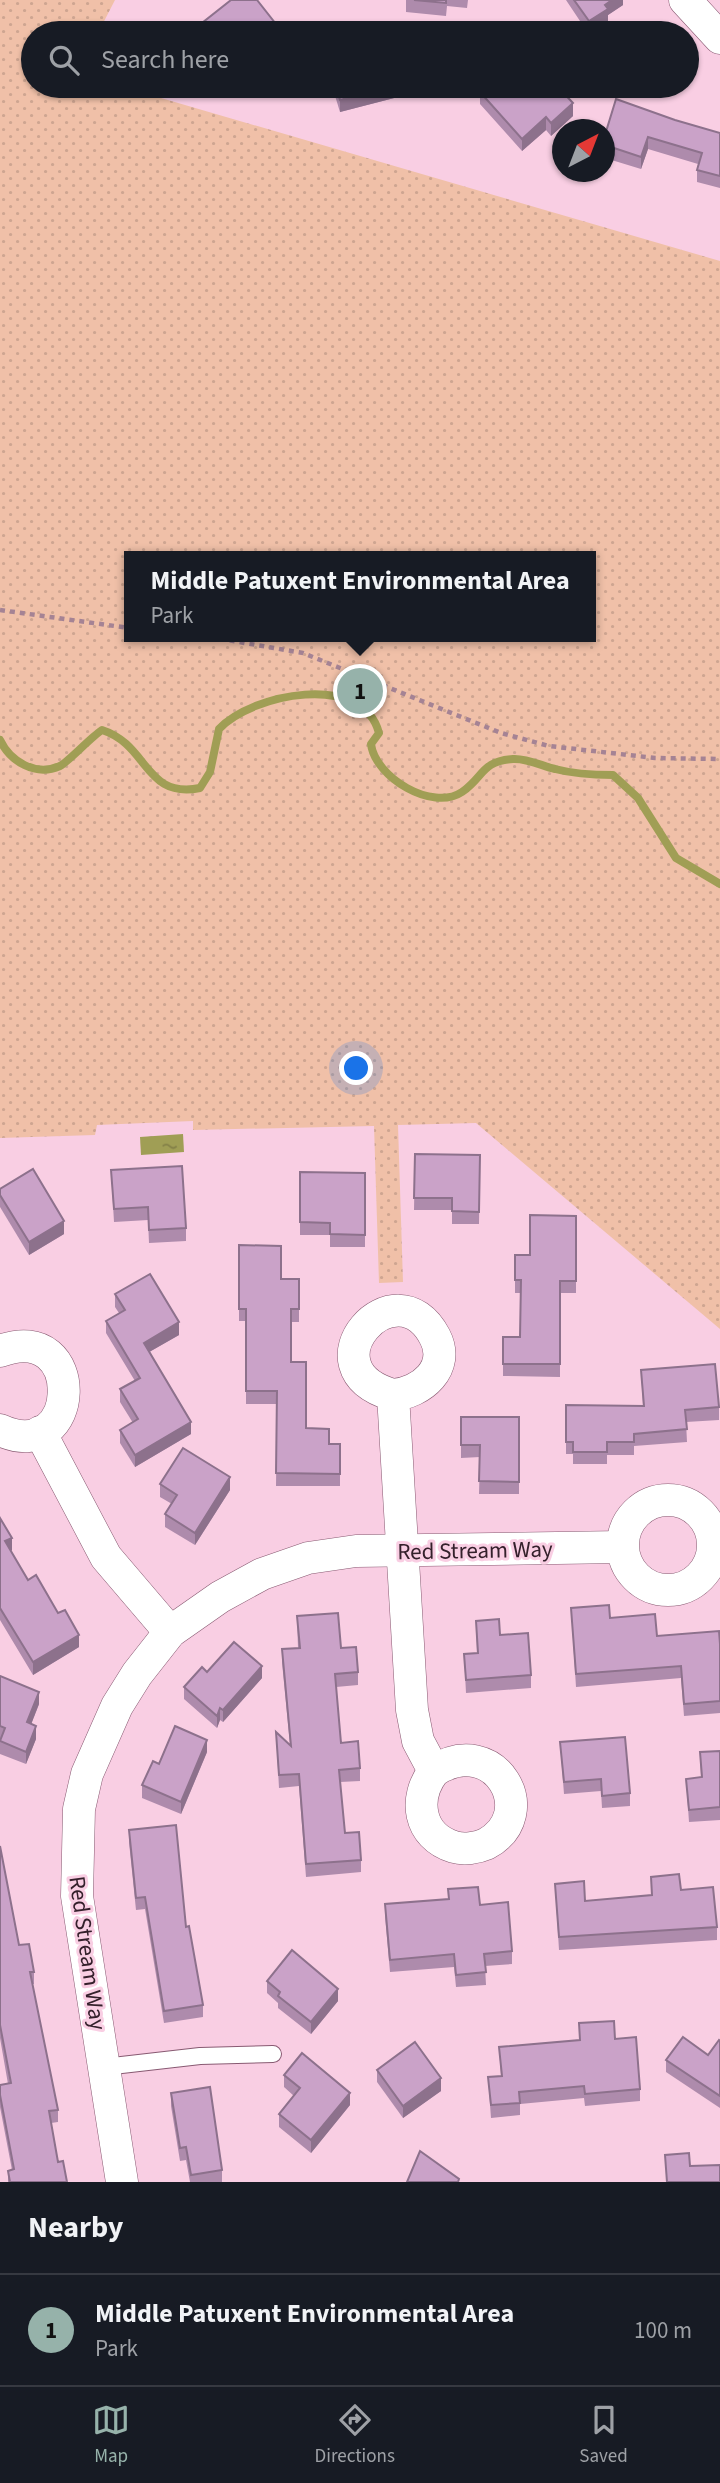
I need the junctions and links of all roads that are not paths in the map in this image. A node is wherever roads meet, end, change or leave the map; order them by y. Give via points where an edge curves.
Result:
1 (685, 0) edge
2 (720, 38) edge
3 (0, 1352) edge
4 (393, 1395) dead end
5 (0, 1430) edge
6 (40, 1432) junction
7 (622, 1547) junction
8 (402, 1551) junction
9 (713, 1575) edge
10 (170, 1632) junction
11 (434, 1771) dead end
12 (273, 2054) dead end
13 (104, 2067) junction
14 (122, 2182) edge

1 - 2 street
3 - 6 street via 32,1347 51,1357 61,1370 65,1399 57,1418
4 - 8 street
5 - 6 street via 26,1436
6 - 10 street via 106,1557
7 - 8 street, Red Stream Way
7 - 9 street via 633,1574 660,1590 679,1589
7 - 9 street via 625,1528 646,1504 664,1499 683,1502 701,1513 711,1527
8 - 10 street, Red Stream Way via 356,1551 274,1570 220,1597
8 - 11 street via 412,1710 418,1741
10 - 13 street, Red Stream Way via 117,1706 87,1774 79,1809 77,1896
12 - 13 lane via 200,2056
13 - 14 street, Red Stream Way

